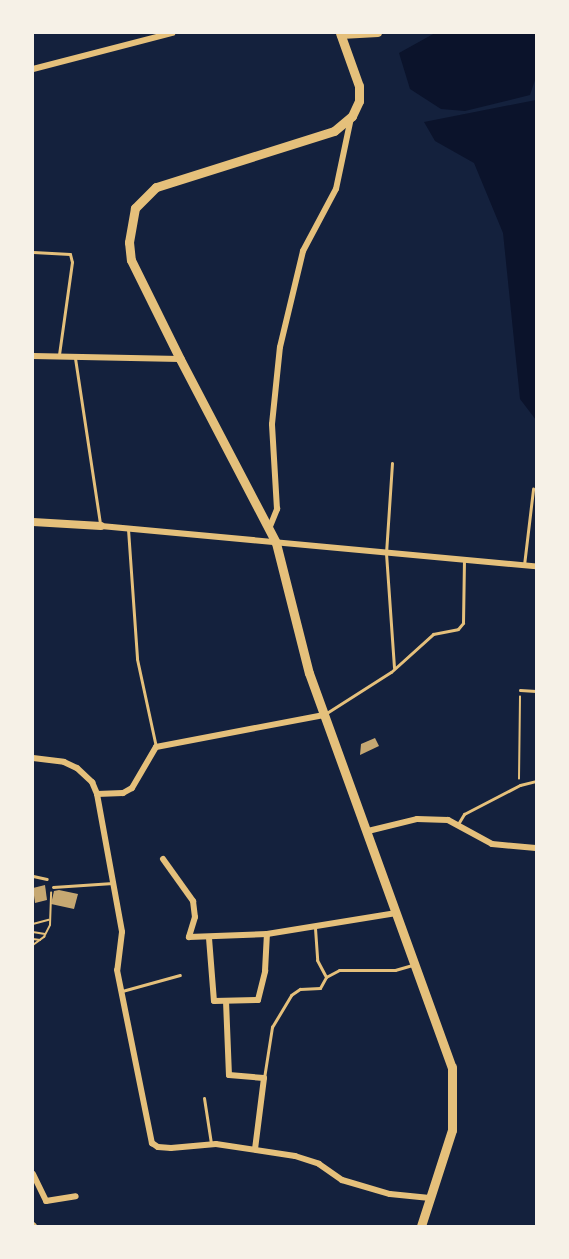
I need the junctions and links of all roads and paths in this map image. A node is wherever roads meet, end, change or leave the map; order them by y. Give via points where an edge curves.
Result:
1 (172, 33) edge
2 (378, 33) edge
3 (341, 34) edge
4 (371, 34) edge
5 (158, 35) edge
6 (33, 69) edge
7 (352, 116) junction
8 (33, 252) edge
9 (33, 356) edge
10 (59, 357) junction
11 (75, 358) junction
12 (180, 359) junction
13 (392, 463) dead end
14 (533, 489) dead end
15 (33, 522) edge
16 (101, 526) junction
17 (128, 528) junction
18 (270, 529) junction
19 (276, 543) junction
20 (386, 553) junction
21 (464, 560) junction
22 (524, 565) junction
23 (536, 566) edge
24 (394, 668) junction
25 (520, 690) joint
26 (536, 690) edge
27 (324, 715) junction
28 (156, 747) junction
29 (33, 758) edge
30 (536, 781) edge
31 (520, 786) junction
32 (97, 794) junction
33 (457, 826) junction
34 (368, 831) junction
35 (536, 848) edge
36 (163, 859) dead end
37 (33, 876) edge
38 (47, 879) dead end
39 (113, 883) junction
40 (52, 888) joint
41 (396, 913) junction
42 (49, 920) junction
43 (33, 924) edge
44 (315, 928) junction
45 (33, 932) edge
46 (46, 934) junction
47 (267, 934) junction
48 (209, 938) junction
49 (33, 939) edge
50 (41, 940) junction
51 (33, 945) edge
52 (412, 965) junction
53 (180, 975) dead end
54 (326, 977) junction
55 (122, 990) junction
56 (226, 1001) junction
57 (264, 1078) junction
58 (204, 1098) dead end
59 (212, 1145) junction
60 (255, 1149) junction
61 (33, 1174) edge
62 (76, 1196) dead end
63 (430, 1198) junction
64 (421, 1226) edge

1 - 5 street
2 - 4 street
3 - 4 street
3 - 7 main road via 359,86
5 - 6 street
7 - 12 main road via 334,131 166,183 145,195 135,208 130,223 132,260
7 - 18 street via 336,189 303,251 280,347 272,424 277,509
8 - 10 lane via 70,254 72,262
9 - 10 street
10 - 11 street
11 - 12 street
11 - 16 lane
12 - 18 main road
13 - 20 lane
14 - 22 lane
15 - 16 street
16 - 17 street
17 - 19 street
17 - 28 lane via 137,659
18 - 19 main road
19 - 20 street
19 - 27 main road via 297,632
20 - 21 street
20 - 24 lane
21 - 22 street
21 - 24 lane via 463,623 458,629 434,634
22 - 23 street
24 - 27 lane
25 - 26 lane
25 - 31 path
27 - 28 street
27 - 34 main road
28 - 32 street via 132,788 123,793
29 - 32 street via 78,768 92,782
30 - 31 lane
31 - 33 lane via 464,814
32 - 39 street
33 - 34 street via 448,820 417,819
33 - 35 street via 492,844
34 - 41 main road
36 - 48 street via 193,901 195,917 189,937
37 - 38 lane
39 - 40 lane
39 - 55 street via 122,932 117,970
40 - 42 path
41 - 44 street
41 - 52 main road
42 - 43 path
42 - 46 path
44 - 47 street
44 - 54 lane via 317,960
45 - 46 path
46 - 50 path
47 - 48 street
47 - 56 street via 265,971 258,1000
48 - 56 street via 214,1001
49 - 50 path
50 - 51 path
52 - 54 lane via 395,970 339,970
52 - 63 main road via 447,1049 455,1084 452,1130
53 - 55 lane
54 - 57 lane via 321,988 300,989 291,995 272,1027
55 - 59 street via 152,1143 158,1148
56 - 57 street via 229,1075
57 - 60 street
58 - 59 lane
59 - 60 street
60 - 63 street via 319,1164 342,1180 390,1194
61 - 62 street via 46,1201
63 - 64 main road

